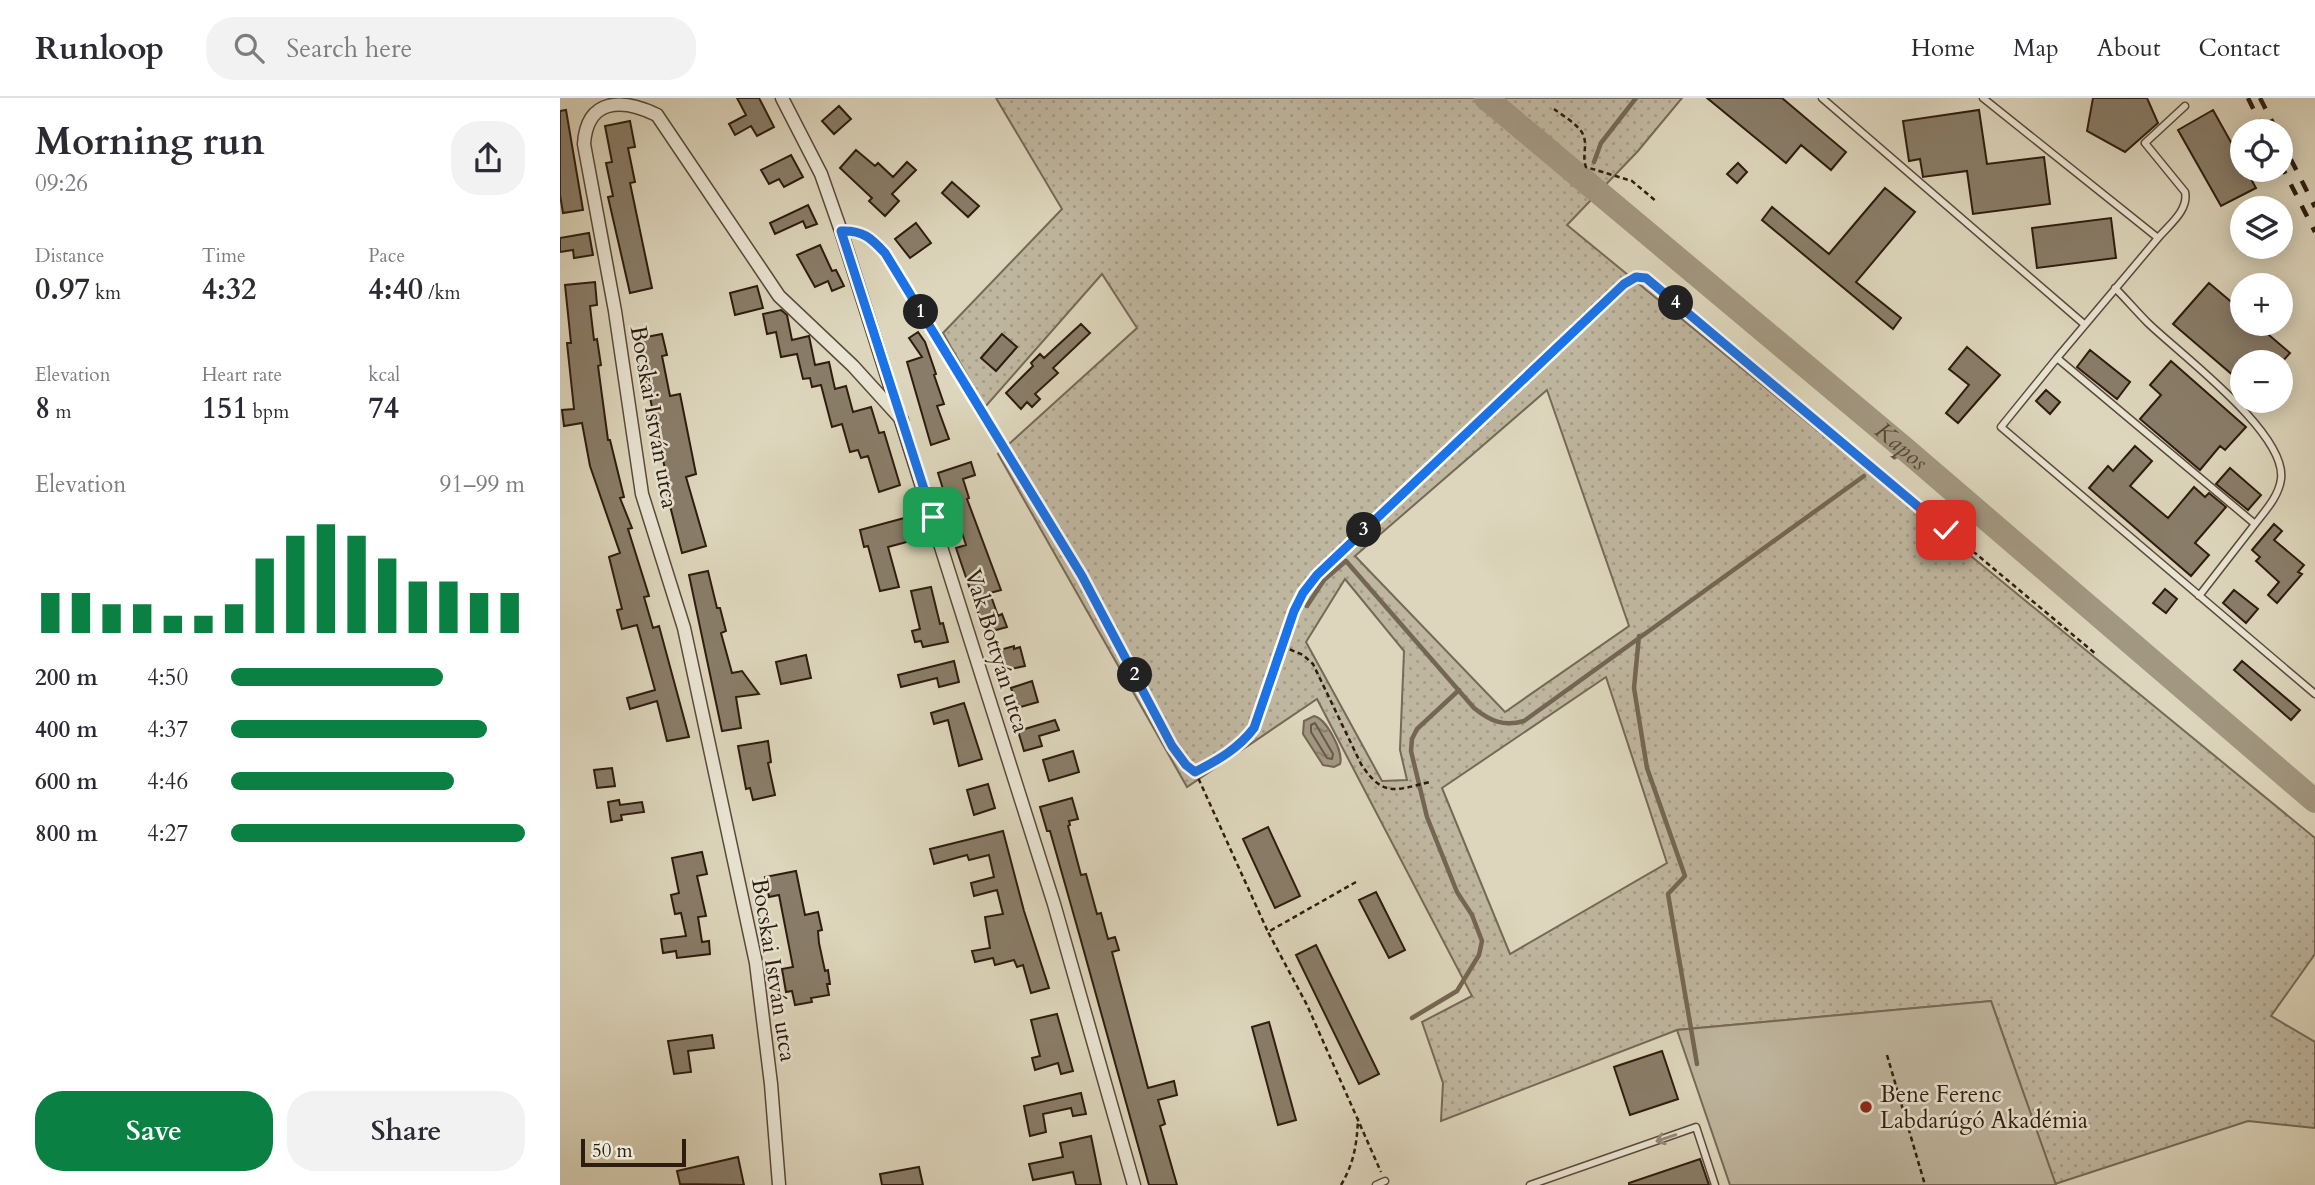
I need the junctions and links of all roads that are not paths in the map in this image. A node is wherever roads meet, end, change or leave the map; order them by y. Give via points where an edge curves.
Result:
1 (782, 98) edge
2 (1822, 98) edge
3 (1983, 98) edge
4 (2185, 106) dead end
5 (841, 231) junction
6 (2158, 238) junction
7 (2115, 288) junction
8 (2084, 324) junction
9 (2057, 358) junction
10 (902, 420) junction
11 (995, 434) road end
12 (2255, 524) junction
13 (2199, 596) junction
14 (2315, 694) edge
15 (1385, 1181) road end
16 (779, 1185) edge
17 (1134, 1185) edge
18 (1376, 1185) edge
19 (1530, 1185) edge
20 (1715, 1185) edge

1 - 5 street, Vak Bottyán utca via 821,174
2 - 8 lane
3 - 6 lane
4 - 6 lane via 2145,143 2187,200
5 - 10 street, Vak Bottyán utca
5 - 11 lane via 857,230 885,253
6 - 7 lane
7 - 8 lane
7 - 12 lane via 2263,432 2282,476 2279,491
8 - 9 lane
9 - 12 lane
9 - 13 lane via 2001,427
10 - 16 street, Bocskai István utca via 779,296 657,115 642,103 622,99 592,112 584,144 642,494 684,628 755,963
10 - 17 street, Vak Bottyán utca via 1054,905
12 - 13 lane
13 - 14 lane
15 - 18 lane
20 -> 19 lane via 1696,1127

